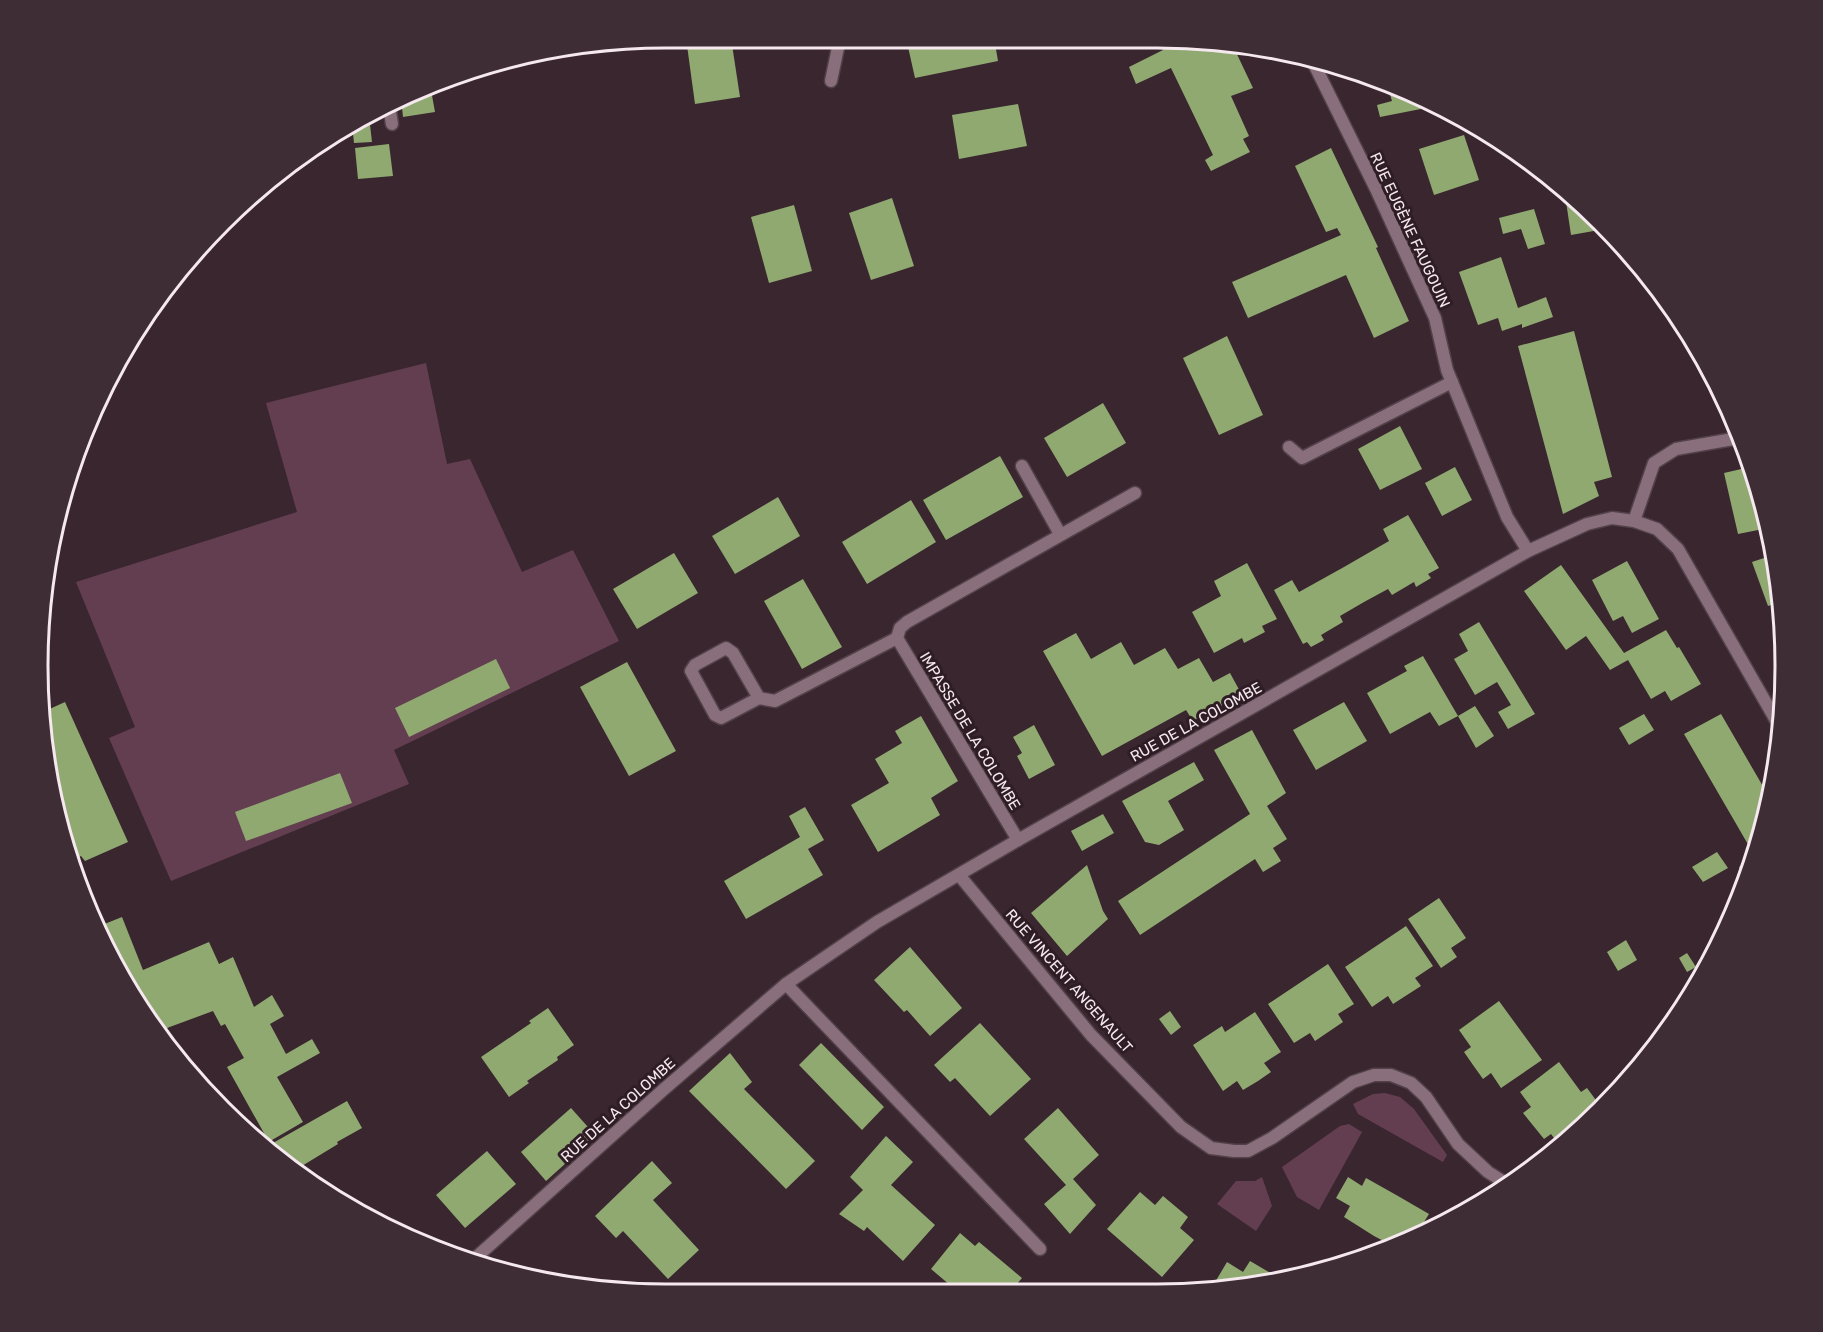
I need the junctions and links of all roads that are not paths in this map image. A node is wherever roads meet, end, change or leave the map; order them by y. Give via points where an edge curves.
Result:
1 (838, 48) edge
2 (1316, 69) edge
3 (831, 81) dead end
4 (391, 113) edge
5 (392, 124) dead end
6 (1452, 382) junction
7 (1732, 439) edge
8 (1289, 447) dead end
9 (1022, 466) dead end
10 (1135, 493) dead end
11 (1634, 521) junction
12 (1060, 534) junction
13 (1528, 551) junction
14 (897, 638) junction
15 (759, 698) junction
16 (1773, 715) edge
17 (1018, 840) junction
18 (959, 875) junction
19 (786, 984) junction
20 (1500, 1180) edge
21 (1040, 1249) dead end
22 (479, 1255) edge

1 - 3 street
2 - 6 street, RUE EUGÈNE FAUGOUIN via 1435,318
4 - 5 street
6 - 8 street via 1302,458
6 - 13 street, RUE EUGÈNE FAUGOUIN via 1508,517
7 - 11 street via 1676,449 1654,464
9 - 12 street
10 - 12 street
11 - 13 street, RUE DE LA COLOMBE via 1612,518 1587,524
11 - 16 street via 1657,529 1678,549
12 - 14 street via 907,622
13 - 17 street, RUE DE LA COLOMBE
14 - 15 street via 775,701
14 - 17 street, IMPASSE DE LA COLOMBE
15 - 15 street via 733,653 726,648 691,671 715,715 722,718
17 - 18 street, RUE DE LA COLOMBE
18 - 19 street, RUE DE LA COLOMBE via 877,922
18 - 20 street, RUE VINCENT ANGENAULT via 1091,1035 1181,1127 1211,1148 1248,1151 1353,1082 1374,1075 1391,1075 1411,1083 1426,1097 1458,1144
19 - 21 street
19 - 22 street, RUE DE LA COLOMBE

